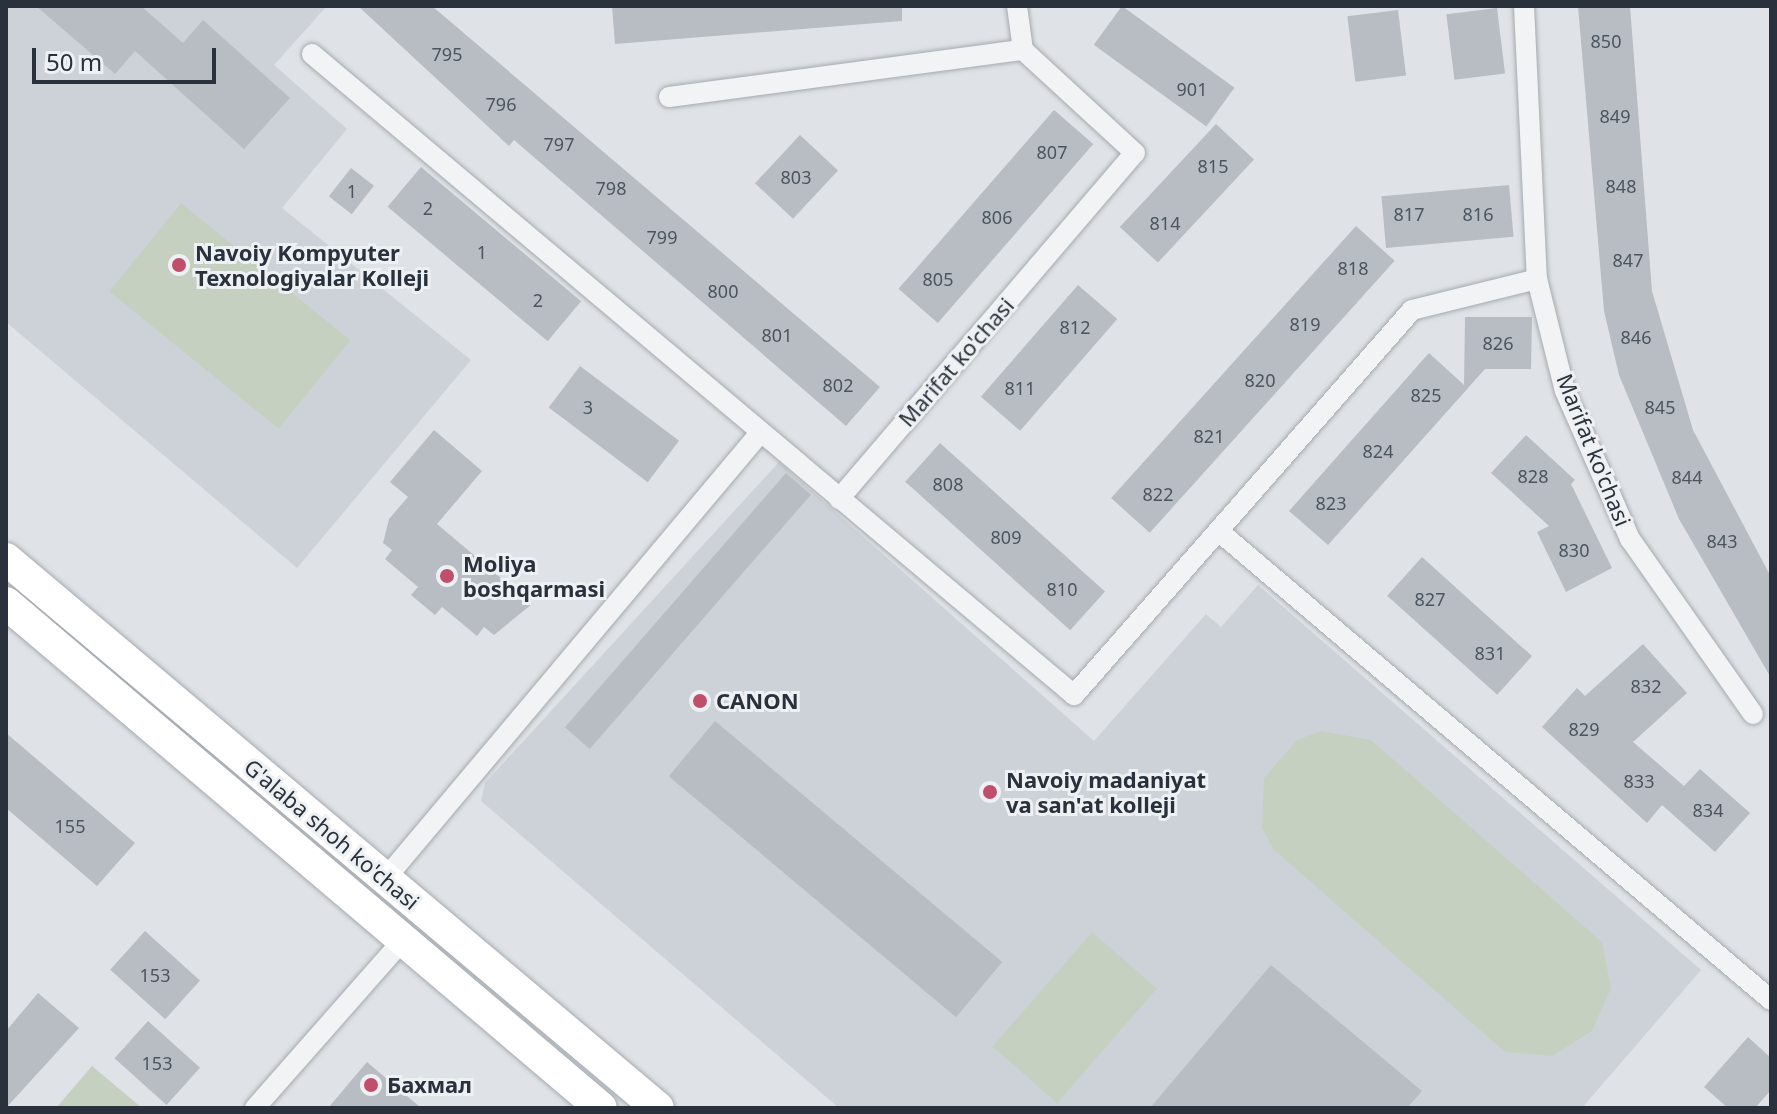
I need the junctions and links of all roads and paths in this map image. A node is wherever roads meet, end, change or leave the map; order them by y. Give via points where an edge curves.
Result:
1 (1017, 6) edge
2 (1524, 6) edge
3 (1023, 50) junction
4 (312, 54) dead end
5 (669, 97) dead end
6 (1537, 279) junction
7 (760, 433) junction
8 (839, 499) junction
9 (1222, 534) junction
10 (6, 559) edge
11 (6, 603) edge
12 (1753, 714) dead end
13 (385, 879) junction
14 (403, 940) junction
15 (1771, 1000) edge
16 (255, 1108) edge
17 (601, 1108) edge
18 (658, 1108) edge

1 - 3 street
2 - 6 street, Marifat ko'chasi
3 - 5 street
3 - 8 street, Marifat ko'chasi via 1135,153
4 - 7 street
6 - 9 street via 1412,310
6 - 12 street, Marifat ko'chasi via 1565,391 1630,539
7 - 8 street
7 - 13 street
8 - 9 street via 1074,695
9 - 15 street
10 - 13 main road, G'alaba shoh ko'chasi
11 - 14 main road, G'alaba shoh ko'chasi
13 - 18 main road, G'alaba shoh ko'chasi
14 - 16 street
14 - 17 main road, G'alaba shoh ko'chasi

